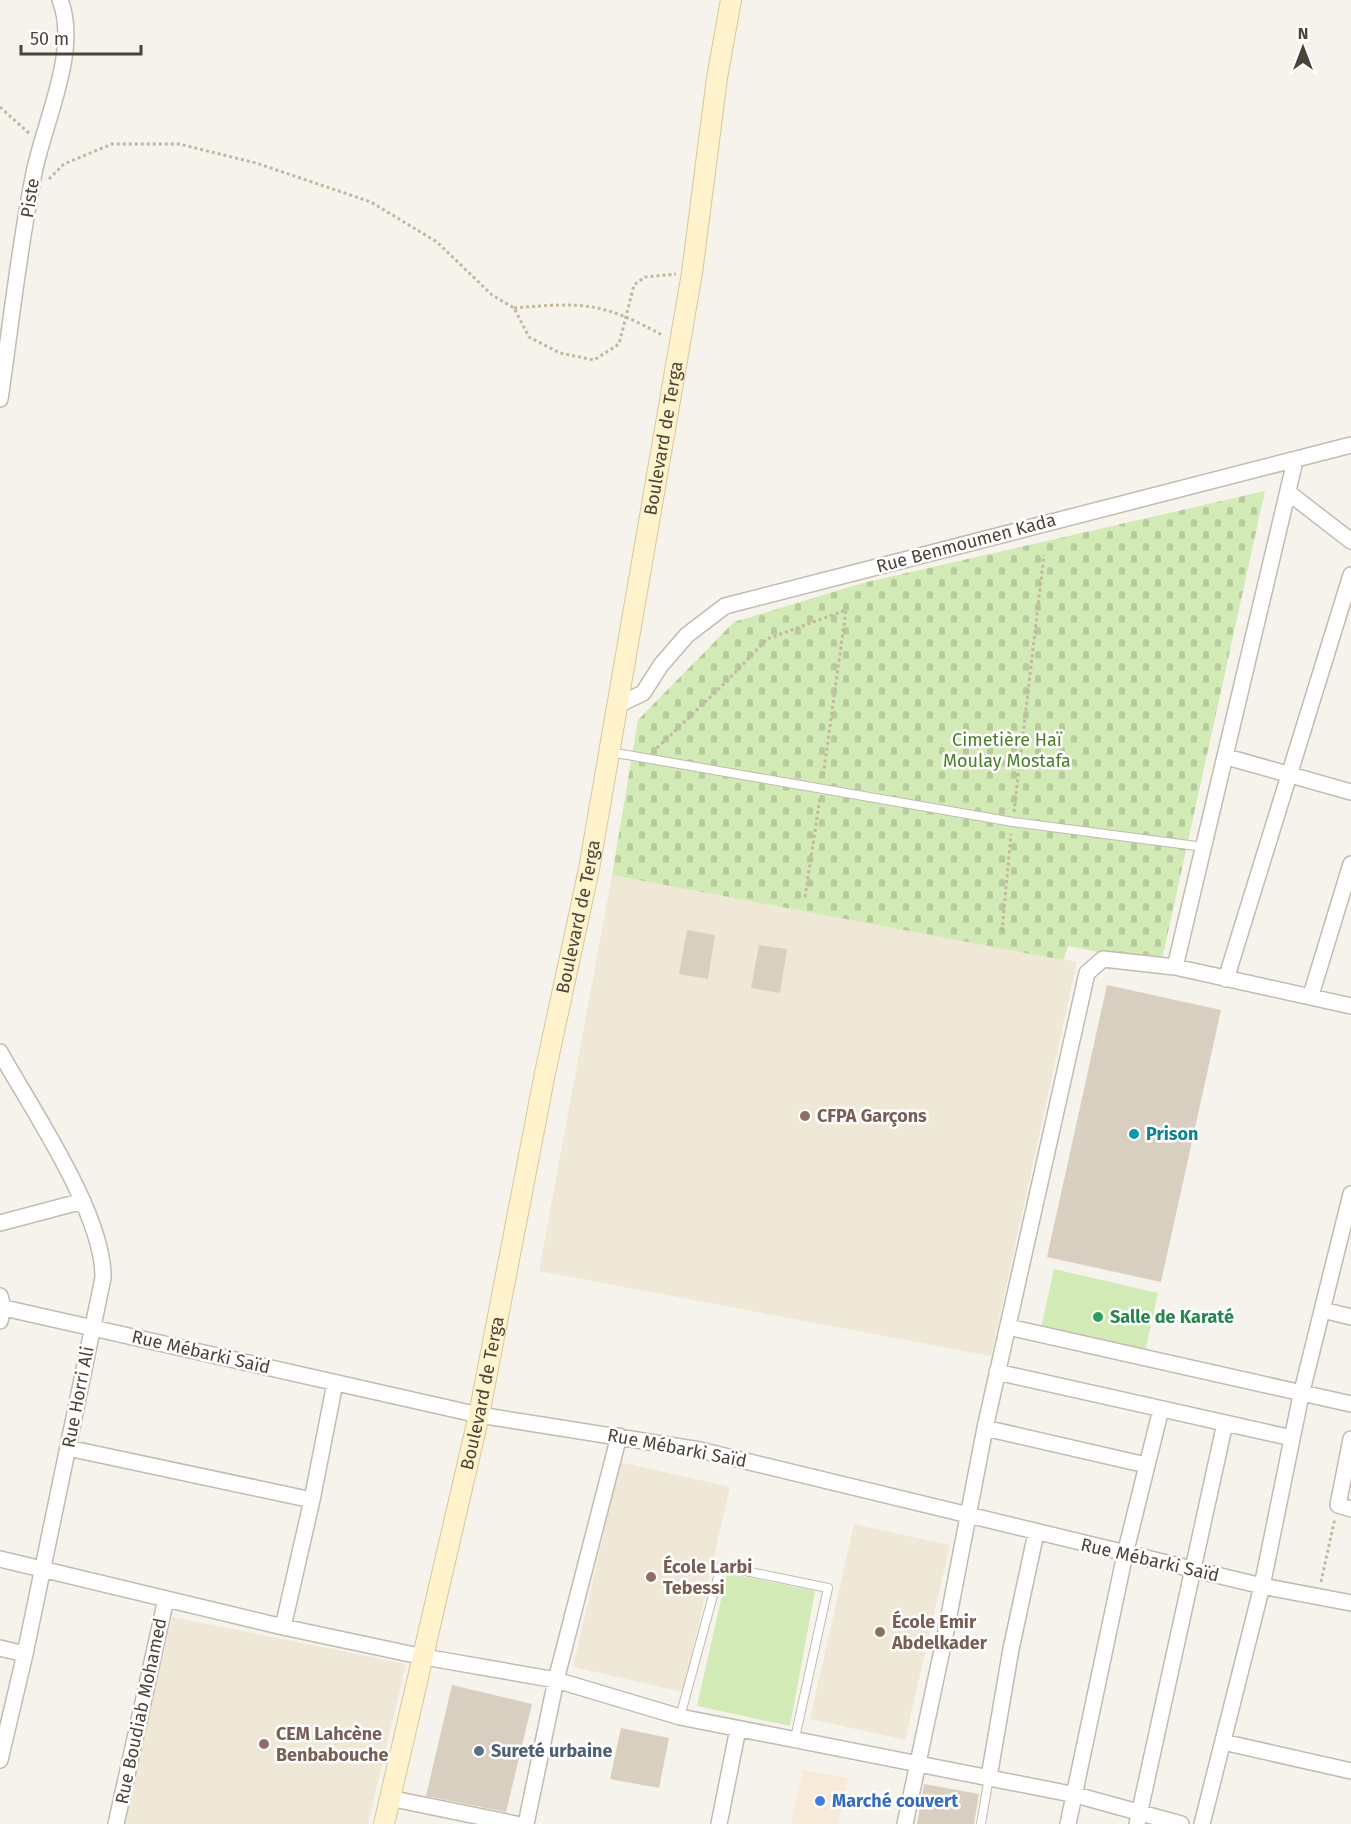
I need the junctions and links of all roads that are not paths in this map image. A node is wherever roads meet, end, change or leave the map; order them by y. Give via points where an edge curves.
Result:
1 (60, 0) edge
2 (731, 0) edge
3 (0, 399) edge
4 (1351, 445) edge
5 (1295, 461) junction
6 (1289, 493) junction
7 (1351, 541) edge
8 (1351, 575) edge
9 (618, 705) junction
10 (609, 752) junction
11 (1227, 757) junction
12 (1289, 774) junction
13 (1351, 792) edge
14 (1204, 847) junction
15 (1351, 864) edge
16 (1175, 967) junction
17 (1226, 978) junction
18 (1311, 995) junction
19 (1351, 1006) edge
20 (0, 1052) edge
21 (1351, 1194) edge
22 (83, 1201) junction
23 (0, 1223) edge
24 (1, 1308) edge
25 (1323, 1310) junction
26 (1351, 1317) edge
27 (92, 1327) junction
28 (1008, 1327) junction
29 (998, 1372) junction
30 (335, 1383) junction
31 (1301, 1395) junction
32 (1351, 1404) edge
33 (1161, 1409) junction
34 (479, 1416) junction
35 (1225, 1423) junction
36 (985, 1428) junction
37 (619, 1436) junction
38 (1292, 1438) junction
39 (1351, 1438) edge
40 (68, 1448) junction
41 (1146, 1465) junction
42 (312, 1500) junction
43 (1345, 1507) edge
44 (968, 1516) junction
45 (1036, 1533) junction
46 (1125, 1554) junction
47 (0, 1559) edge
48 (41, 1568) junction
49 (1193, 1570) junction
50 (1262, 1586) junction
51 (166, 1599) junction
52 (1351, 1603) edge
53 (283, 1627) junction
54 (0, 1648) edge
55 (25, 1654) junction
56 (424, 1657) junction
57 (556, 1680) junction
58 (680, 1717) junction
59 (738, 1729) junction
60 (795, 1738) junction
61 (1223, 1742) junction
62 (0, 1760) edge
63 (918, 1763) junction
64 (1351, 1771) edge
65 (989, 1777) junction
66 (1076, 1795) junction
67 (389, 1798) junction
68 (1138, 1819) edge
69 (116, 1824) edge
70 (384, 1824) edge
71 (516, 1824) edge
72 (526, 1824) edge
73 (719, 1824) edge
74 (905, 1824) edge
75 (981, 1824) edge
76 (1068, 1824) edge
77 (1181, 1824) edge
78 (1202, 1824) edge

1 - 3 street, Piste via 66,30 60,78 30,197
2 - 9 main road, Boulevard de Terga via 692,273
4 - 5 street, Rue Benmoumen Kada
5 - 6 street
5 - 9 street, Rue Benmoumen Kada via 725,606 687,635 643,693
6 - 7 street
6 - 11 street
8 - 12 street
9 - 10 main road, Boulevard de Terga
10 - 14 lane via 1013,822
10 - 34 main road, Boulevard de Terga
11 - 12 street
11 - 14 street
12 - 13 street
12 - 17 street
14 - 16 street
15 - 18 street
16 - 17 street
16 - 28 street via 1103,959 1087,973
17 - 18 street
18 - 19 street
20 - 22 street, Rue Horri Ali
21 - 25 street
22 - 23 street
22 - 27 street, Rue Horri Ali via 103,1264
24 - 27 street, Rue Mébarki Saïd
25 - 26 street
25 - 31 street
27 - 30 street, Rue Mébarki Saïd
27 - 40 street, Rue Horri Ali
28 - 29 street
28 - 31 street
29 - 33 street
29 - 36 street
30 - 34 street, Rue Mébarki Saïd
30 - 42 street
31 - 32 street
31 - 38 street
33 - 35 street
33 - 41 street
34 - 37 street, Rue Mébarki Saïd
34 - 56 main road, Boulevard de Terga
35 - 38 street
35 - 49 street
36 - 41 street
36 - 44 street
37 - 44 street, Rue Mébarki Saïd via 700,1450
37 - 57 street
38 - 50 street
39 - 43 street
40 - 42 street
40 - 48 street, Rue Horri Ali
41 - 46 street
42 - 53 street
44 - 45 street, Rue Mébarki Saïd
44 - 63 street
45 - 46 street, Rue Mébarki Saïd
45 - 65 street
46 - 49 street, Rue Mébarki Saïd
46 - 66 street
47 - 48 street
48 - 51 street
48 - 55 street, Rue Horri Ali
49 - 50 street, Rue Mébarki Saïd
49 - 68 street
50 - 52 street, Rue Mébarki Saïd
50 - 61 street
51 - 53 street
51 - 69 street, Rue Boudiab Mohamed
53 - 56 street
54 - 55 street
55 - 62 street, Rue Horri Ali
56 - 57 street
56 - 67 main road, Boulevard de Terga
57 - 58 street
57 - 72 street
58 - 59 street
58 - 60 lane via 721,1566 828,1588
59 - 60 street
59 - 73 street
60 - 63 street
61 - 64 street
61 - 78 street
63 - 65 street
63 - 74 street
65 - 66 street
65 - 75 lane
66 - 68 street
66 - 76 street
67 - 70 main road, Boulevard de Terga
67 - 71 street
68 - 77 street

